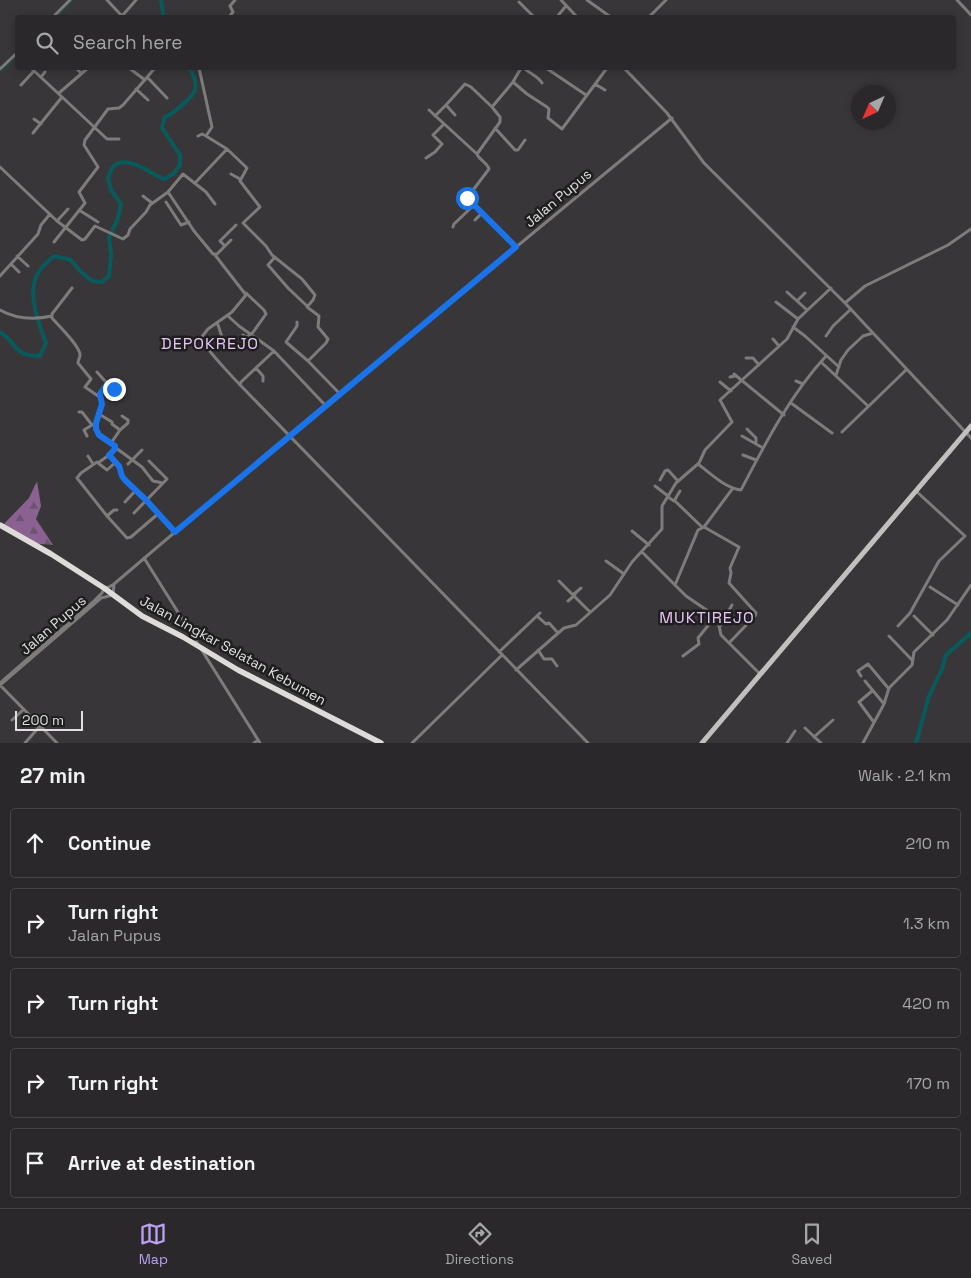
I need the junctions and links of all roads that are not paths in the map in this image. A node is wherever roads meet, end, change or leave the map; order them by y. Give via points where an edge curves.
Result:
1 (70, 0) edge
2 (107, 0) edge
3 (136, 0) edge
4 (235, 0) edge
5 (587, 0) edge
6 (664, 0) edge
7 (957, 0) edge
8 (518, 2) dead end
9 (564, 2) edge
10 (531, 14) edge
11 (55, 15) edge
12 (120, 15) edge
13 (124, 15) edge
14 (230, 15) edge
15 (558, 15) edge
16 (575, 15) edge
17 (608, 15) edge
18 (651, 15) edge
19 (971, 15) edge
20 (15, 55) edge
21 (0, 69) edge
22 (32, 70) edge
23 (34, 70) edge
24 (78, 70) edge
25 (85, 70) edge
26 (132, 70) edge
27 (153, 70) edge
28 (200, 70) edge
29 (522, 70) edge
30 (525, 70) edge
31 (549, 70) edge
32 (606, 70) edge
33 (626, 70) edge
34 (45, 72) dead end
35 (81, 73) junction
36 (41, 77) junction
37 (146, 78) junction
38 (513, 82) junction
39 (542, 84) dead end
40 (595, 84) junction
41 (21, 85) dead end
42 (136, 89) junction
43 (604, 90) dead end
44 (61, 95) junction
45 (586, 95) junction
46 (167, 98) dead end
47 (148, 100) dead end
48 (446, 104) junction
49 (492, 108) junction
50 (429, 110) dead end
51 (455, 115) dead end
52 (435, 116) junction
53 (672, 118) junction
54 (34, 119) dead end
55 (41, 124) junction
56 (444, 124) junction
57 (94, 128) junction
58 (495, 128) junction
59 (33, 133) dead end
60 (198, 136) dead end
61 (206, 136) junction
62 (119, 139) dead end
63 (525, 140) dead end
64 (227, 149) junction
65 (477, 154) junction
66 (426, 158) dead end
67 (0, 167) edge
68 (231, 174) dead end
69 (240, 179) junction
70 (195, 183) junction
71 (168, 192) junction
72 (461, 193) dead end
73 (143, 196) dead end
74 (467, 198) junction
75 (153, 202) junction
76 (166, 202) dead end
77 (215, 204) dead end
78 (474, 205) junction
79 (68, 209) dead end
80 (79, 210) junction
81 (482, 213) junction
82 (50, 214) junction
83 (475, 220) dead end
84 (57, 221) junction
85 (98, 222) dead end
86 (189, 222) junction
87 (236, 225) dead end
88 (453, 227) dead end
89 (66, 228) junction
90 (971, 229) edge
91 (231, 240) dead end
92 (54, 242) dead end
93 (225, 246) junction
94 (516, 247) junction
95 (215, 255) junction
96 (17, 256) junction
97 (275, 257) junction
98 (10, 264) junction
99 (28, 266) dead end
100 (19, 272) dead end
101 (0, 276) edge
102 (72, 288) dead end
103 (831, 288) junction
104 (787, 292) dead end
105 (245, 293) junction
106 (805, 293) dead end
107 (797, 301) junction
108 (776, 302) dead end
109 (845, 303) junction
110 (308, 306) junction
111 (851, 309) junction
112 (0, 310) edge
113 (806, 310) junction
114 (52, 316) junction
115 (228, 316) junction
116 (798, 319) junction
117 (297, 322) dead end
118 (216, 323) junction
119 (793, 327) junction
120 (873, 333) junction
121 (243, 335) dead end
122 (251, 335) junction
123 (826, 336) dead end
124 (222, 337) dead end
125 (773, 339) dead end
126 (779, 346) junction
127 (274, 351) junction
128 (826, 356) junction
129 (746, 358) dead end
130 (308, 361) junction
131 (821, 362) junction
132 (759, 365) junction
133 (839, 367) junction
134 (256, 368) junction
135 (906, 370) junction
136 (97, 372) dead end
137 (836, 376) junction
138 (730, 377) dead end
139 (263, 381) dead end
140 (796, 381) dead end
141 (720, 382) dead end
142 (741, 382) junction
143 (107, 384) junction
144 (803, 384) junction
145 (240, 385) junction
146 (731, 391) junction
147 (119, 393) dead end
148 (340, 394) junction
149 (101, 398) junction
150 (791, 403) junction
151 (325, 405) junction
152 (868, 406) junction
153 (79, 412) dead end
154 (99, 414) junction
155 (784, 415) junction
156 (122, 416) dead end
157 (94, 425) junction
158 (971, 426) edge
159 (120, 430) junction
160 (747, 430) dead end
161 (842, 432) dead end
162 (832, 433) dead end
163 (965, 433) junction
164 (289, 435) junction
165 (87, 436) dead end
166 (742, 436) dead end
167 (971, 438) edge
168 (111, 442) junction
169 (756, 443) junction
170 (116, 448) junction
171 (763, 448) junction
172 (142, 450) dead end
173 (109, 455) junction
174 (743, 455) dead end
175 (88, 456) dead end
176 (756, 460) junction
177 (149, 461) dead end
178 (96, 462) junction
179 (116, 462) junction
180 (130, 462) junction
181 (698, 464) junction
182 (660, 480) dead end
183 (678, 481) junction
184 (163, 483) junction
185 (655, 486) dead end
186 (733, 488) junction
187 (136, 490) junction
188 (680, 491) dead end
189 (916, 491) junction
190 (668, 496) junction
191 (146, 500) junction
192 (675, 501) junction
193 (125, 502) dead end
194 (117, 510) dead end
195 (134, 512) dead end
196 (159, 513) junction
197 (107, 516) junction
198 (0, 525) edge
199 (704, 527) junction
200 (632, 531) dead end
201 (175, 532) junction
202 (649, 545) junction
203 (642, 552) junction
204 (144, 558) junction
205 (606, 561) dead end
206 (624, 574) junction
207 (559, 581) dead end
208 (114, 584) junction
209 (675, 585) junction
210 (971, 585) edge
211 (930, 587) dead end
212 (104, 588) junction
213 (582, 588) dead end
214 (113, 595) junction
215 (574, 595) junction
216 (568, 601) dead end
217 (732, 605) dead end
218 (958, 605) junction
219 (590, 612) junction
220 (914, 616) dead end
221 (715, 617) junction
222 (720, 626) junction
223 (898, 626) dead end
224 (558, 633) junction
225 (933, 635) junction
226 (889, 636) dead end
227 (729, 643) junction
228 (198, 646) junction
229 (538, 650) junction
230 (500, 653) junction
231 (683, 656) dead end
232 (912, 660) junction
233 (557, 666) dead end
234 (516, 670) junction
235 (760, 674) junction
236 (860, 676) dead end
237 (865, 681) dead end
238 (0, 685) edge
239 (889, 689) junction
240 (872, 691) junction
241 (884, 704) junction
242 (23, 710) junction
243 (12, 720) dead end
244 (833, 720) dead end
245 (873, 721) junction
246 (40, 726) junction
247 (805, 728) dead end
248 (795, 731) dead end
249 (814, 737) junction
250 (259, 742) edge
251 (25, 743) edge
252 (57, 743) edge
253 (254, 743) edge
254 (381, 743) edge
255 (412, 743) edge
256 (588, 743) edge
257 (702, 743) edge
258 (787, 743) edge
259 (821, 743) edge
260 (863, 743) edge

1 - 11 street
2 - 12 street
3 - 13 street
4 - 14 street via 230,6 233,12
5 - 17 street
6 - 18 street
7 - 19 street
8 - 10 street
9 - 15 street
9 - 16 street
20 - 21 street
22 - 41 street
23 - 36 street
24 - 35 street
25 - 35 street
26 - 37 street
27 - 37 street
28 - 61 street via 212,128
29 - 38 street
30 - 39 street
31 - 45 street
32 - 40 street
33 - 53 street
34 - 36 street
35 - 44 street
36 - 44 street
37 - 42 street
37 - 46 street
38 - 45 street via 547,107 548,118 559,128 563,128
38 - 49 street
40 - 43 street
40 - 45 street
42 - 47 street
42 - 57 street via 121,107 108,108
44 - 55 street
44 - 57 street
48 - 49 street via 465,84
48 - 51 street
48 - 52 street
49 - 58 street via 500,117
50 - 52 street
52 - 56 street
53 - 94 street, Jalan Pupus
53 - 103 street via 704,163
54 - 55 street
55 - 59 street
56 - 65 street
56 - 66 street via 433,135 442,144
57 - 62 street via 107,139
57 - 80 street via 84,145 98,167 79,192 86,202
58 - 63 street via 515,150
58 - 65 street
60 - 61 street
61 - 64 street
64 - 69 street via 247,168
64 - 70 street
65 - 74 street via 489,169
67 - 82 street
68 - 69 street
69 - 97 street via 260,207 243,223
70 - 71 street via 183,174
70 - 77 street
71 - 75 street
71 - 86 street
72 - 74 street
73 - 75 street
74 - 78 street
75 - 89 street via 123,239 94,226 82,240
76 - 86 street via 181,226
78 - 81 street
78 - 88 street
79 - 84 street
80 - 85 street
80 - 89 street
81 - 83 street
81 - 94 street
82 - 84 street
82 - 96 street via 38,234
84 - 89 street
86 - 95 street
87 - 93 street via 220,241
89 - 92 street
90 - 109 street via 948,245 865,286
91 - 93 street
93 - 95 street
94 - 148 street, Jalan Pupus
95 - 105 street
96 - 98 street
96 - 99 street
97 - 110 street via 269,267
97 - 110 street via 315,294
98 - 100 street
98 - 101 street
102 - 114 street
103 - 109 street
103 - 113 street
104 - 107 street
105 - 115 street
105 - 122 street via 266,314
106 - 107 street
107 - 113 street
108 - 116 street
109 - 111 street
110 - 130 street via 319,316 318,327 328,338
111 - 120 street
111 - 123 street
112 - 114 street via 34,319
113 - 116 street
114 - 149 street via 79,352 78,363 91,379 85,387
115 - 118 street
115 - 122 street
116 - 119 street
117 - 130 street via 286,342
118 - 124 street
118 - 145 street via 206,330 201,341
119 - 126 street
119 - 128 street
120 - 133 street via 863,336 852,346
120 - 135 street
121 - 122 street
122 - 127 street
125 - 126 street
126 - 132 street
127 - 134 street
127 - 151 street
128 - 131 street
128 - 133 street
129 - 132 street via 753,358
130 - 148 street
131 - 137 street
131 - 144 street
132 - 142 street
133 - 137 street
134 - 139 street via 263,375
134 - 145 street
135 - 152 street
135 - 163 street
136 - 143 street
137 - 152 street
138 - 142 street via 734,375
140 - 144 street
141 - 146 street
142 - 146 street
142 - 155 street
143 - 147 street
143 - 149 street
144 - 150 street
145 - 164 street
146 - 181 street via 720,402 732,422 705,450
148 - 151 street, Jalan Pupus
149 - 154 street
150 - 155 street
150 - 162 street
151 - 164 street, Jalan Pupus
152 - 161 street
153 - 157 street
154 - 157 street
154 - 159 street
155 - 171 street
156 - 159 street via 128,422
157 - 165 street via 84,430
157 - 168 street via 99,435
158 - 163 main road
159 - 168 street
160 - 169 street via 756,438
163 - 167 street
163 - 189 main road
164 - 201 street, Jalan Pupus
164 - 230 street
166 - 169 street
168 - 170 street
169 - 171 street
170 - 173 street
170 - 180 street
171 - 176 street
172 - 180 street
173 - 178 street
173 - 179 street
174 - 176 street
175 - 178 street
176 - 186 street via 741,490
177 - 184 street via 167,478
178 - 179 street via 107,470
178 - 197 street via 77,478
179 - 187 street via 123,477
180 - 184 street via 142,467 153,481
181 - 183 street
181 - 186 street
182 - 183 street via 668,470
183 - 190 street
184 - 191 street
185 - 190 street
186 - 199 street
187 - 191 street
187 - 193 street
188 - 192 street
189 - 223 street via 965,536 939,561 910,613
189 - 235 main road
190 - 192 street
190 - 202 street via 662,507 663,527
191 - 195 street
191 - 196 street
192 - 199 street
194 - 197 street
196 - 197 street via 128,538
196 - 201 street
198 - 212 highway, Jalan Lingkar Selatan Kebumen
199 - 209 street via 698,530
199 - 227 street via 739,547 730,568 729,583 756,613
200 - 202 street
201 - 204 street, Jalan Pupus
202 - 203 street
203 - 206 street
203 - 209 street
204 - 208 street, Jalan Pupus
204 - 228 street
205 - 206 street
206 - 219 street via 615,589
207 - 215 street
208 - 212 street, Jalan Pupus
208 - 214 street
209 - 221 street
210 - 218 street
211 - 218 street
212 - 214 highway, Jalan Lingkar Selatan Kebumen
212 - 238 street, Jalan Pupus via 92,603
213 - 215 street
214 - 228 highway, Jalan Lingkar Selatan Kebumen via 142,616
214 - 238 street, Jalan Pupus via 101,598
215 - 216 street
215 - 219 street
217 - 222 street
218 - 225 street
219 - 224 street via 576,625 565,627
220 - 225 street
221 - 222 street
221 - 231 street via 698,638 698,644
222 - 227 street via 721,635
224 - 229 street
224 - 230 street via 539,615
225 - 232 street via 914,652
226 - 232 street
227 - 235 street
228 - 250 street
228 - 254 highway, Jalan Lingkar Selatan Kebumen
229 - 233 street via 544,659 552,659
229 - 234 street
230 - 234 street
230 - 255 street
232 - 239 street via 912,665
234 - 256 street
235 - 257 main road
236 - 239 street via 858,672 866,664
237 - 240 street
238 - 242 street
239 - 241 street
240 - 241 street
240 - 245 street via 859,702
241 - 245 street
242 - 243 street
242 - 246 street
244 - 249 street
245 - 260 street
246 - 251 street
246 - 252 street
247 - 249 street
248 - 258 street
249 - 259 street
250 - 253 street

